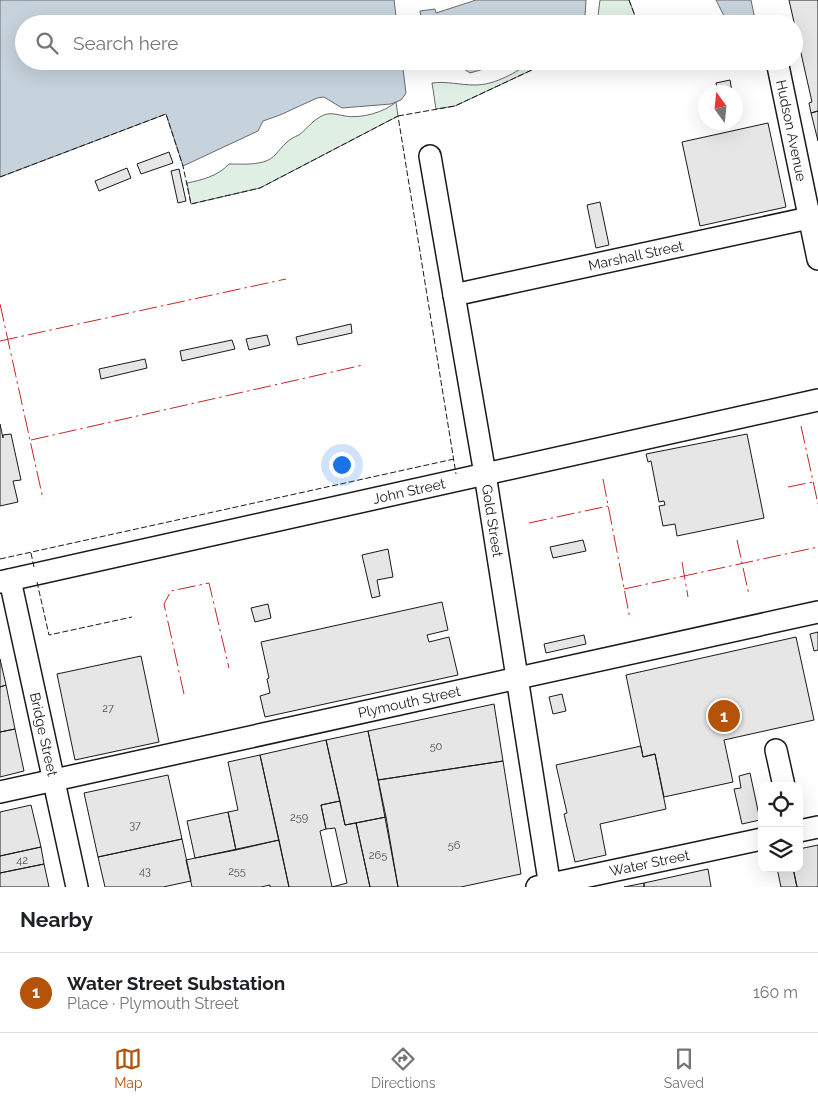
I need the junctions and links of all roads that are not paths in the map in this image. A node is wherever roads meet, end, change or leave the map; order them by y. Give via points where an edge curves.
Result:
1 (779, 70) edge
2 (430, 156) dead end
3 (814, 217) edge
4 (818, 259) edge
5 (454, 295) junction
6 (818, 400) edge
7 (485, 474) junction
8 (5, 581) edge
9 (818, 612) edge
10 (517, 678) junction
11 (776, 750) dead end
12 (54, 780) junction
13 (783, 782) edge
14 (0, 792) edge
15 (818, 827) edge
16 (803, 830) edge
17 (758, 840) edge
18 (545, 886) edge
19 (77, 887) edge

1 - 3 street, Hudson Avenue
2 - 5 street, Gold Street
3 - 4 street, Hudson Avenue
3 - 5 street, Marshall Street
5 - 7 street, Gold Street
6 - 7 street, John Street
7 - 8 street, John Street
7 - 10 street, Gold Street
8 - 12 street, Bridge Street
9 - 10 street, Plymouth Street
10 - 12 street, Plymouth Street
10 - 18 street, Gold Street
11 - 13 street
12 - 14 street, Plymouth Street
12 - 19 street, Bridge Street
15 - 16 street
17 - 18 street, Water Street

